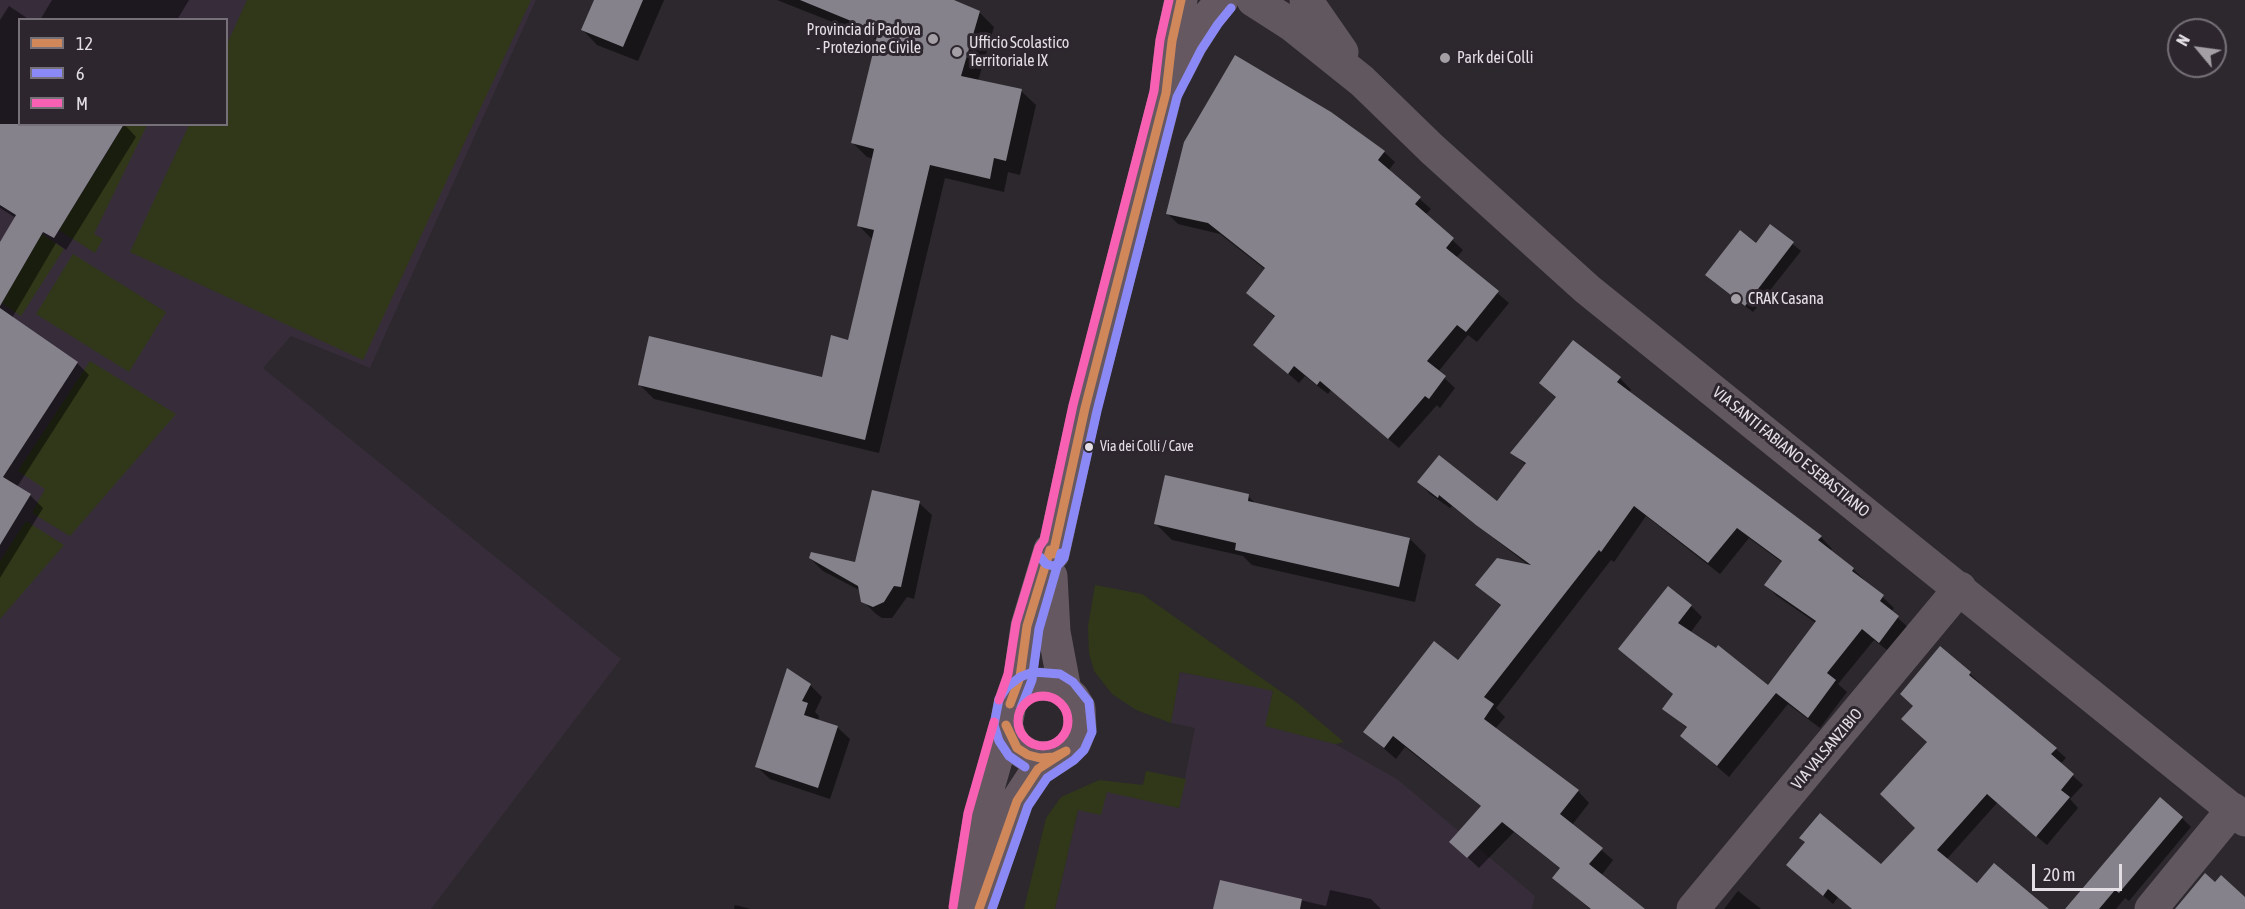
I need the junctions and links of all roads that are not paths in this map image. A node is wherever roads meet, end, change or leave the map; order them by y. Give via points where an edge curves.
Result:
1 (1181, 0) edge
2 (1222, 0) edge
3 (1253, 0) edge
4 (1306, 0) edge
5 (1362, 81) junction
6 (1166, 93) junction
7 (1050, 550) junction
8 (1960, 588) junction
9 (1065, 690) junction
10 (1008, 715) junction
11 (1054, 757) junction
12 (2239, 814) edge
13 (965, 909) edge
14 (980, 909) edge
15 (1693, 909) edge
16 (2151, 909) edge

1 - 6 main road
2 - 6 main road via 1191,44
3 - 5 street, VIA SANTI FABIANO E SEBASTIANO via 1292,25
4 - 5 street, VIA SANTI FABIANO E SEBASTIANO
5 - 8 street, VIA SANTI FABIANO E SEBASTIANO via 1587,289
6 - 7 main road via 1085,408 1053,554
7 - 9 main road via 1054,632
7 - 10 main road via 1027,626 1020,677
8 - 12 street, VIA SANTI FABIANO E SEBASTIANO
8 - 15 street, VIA VALSANZIBIO
9 - 10 main road via 1056,685 1034,684 1024,688
9 - 11 main road via 1079,708 1080,729 1075,742
10 - 11 main road via 1010,737 1017,748 1040,758
10 - 13 main road via 980,816
11 - 14 main road via 1038,769 1017,801
12 - 16 street, VIA SANTI FABIANO E SEBASTIANO

